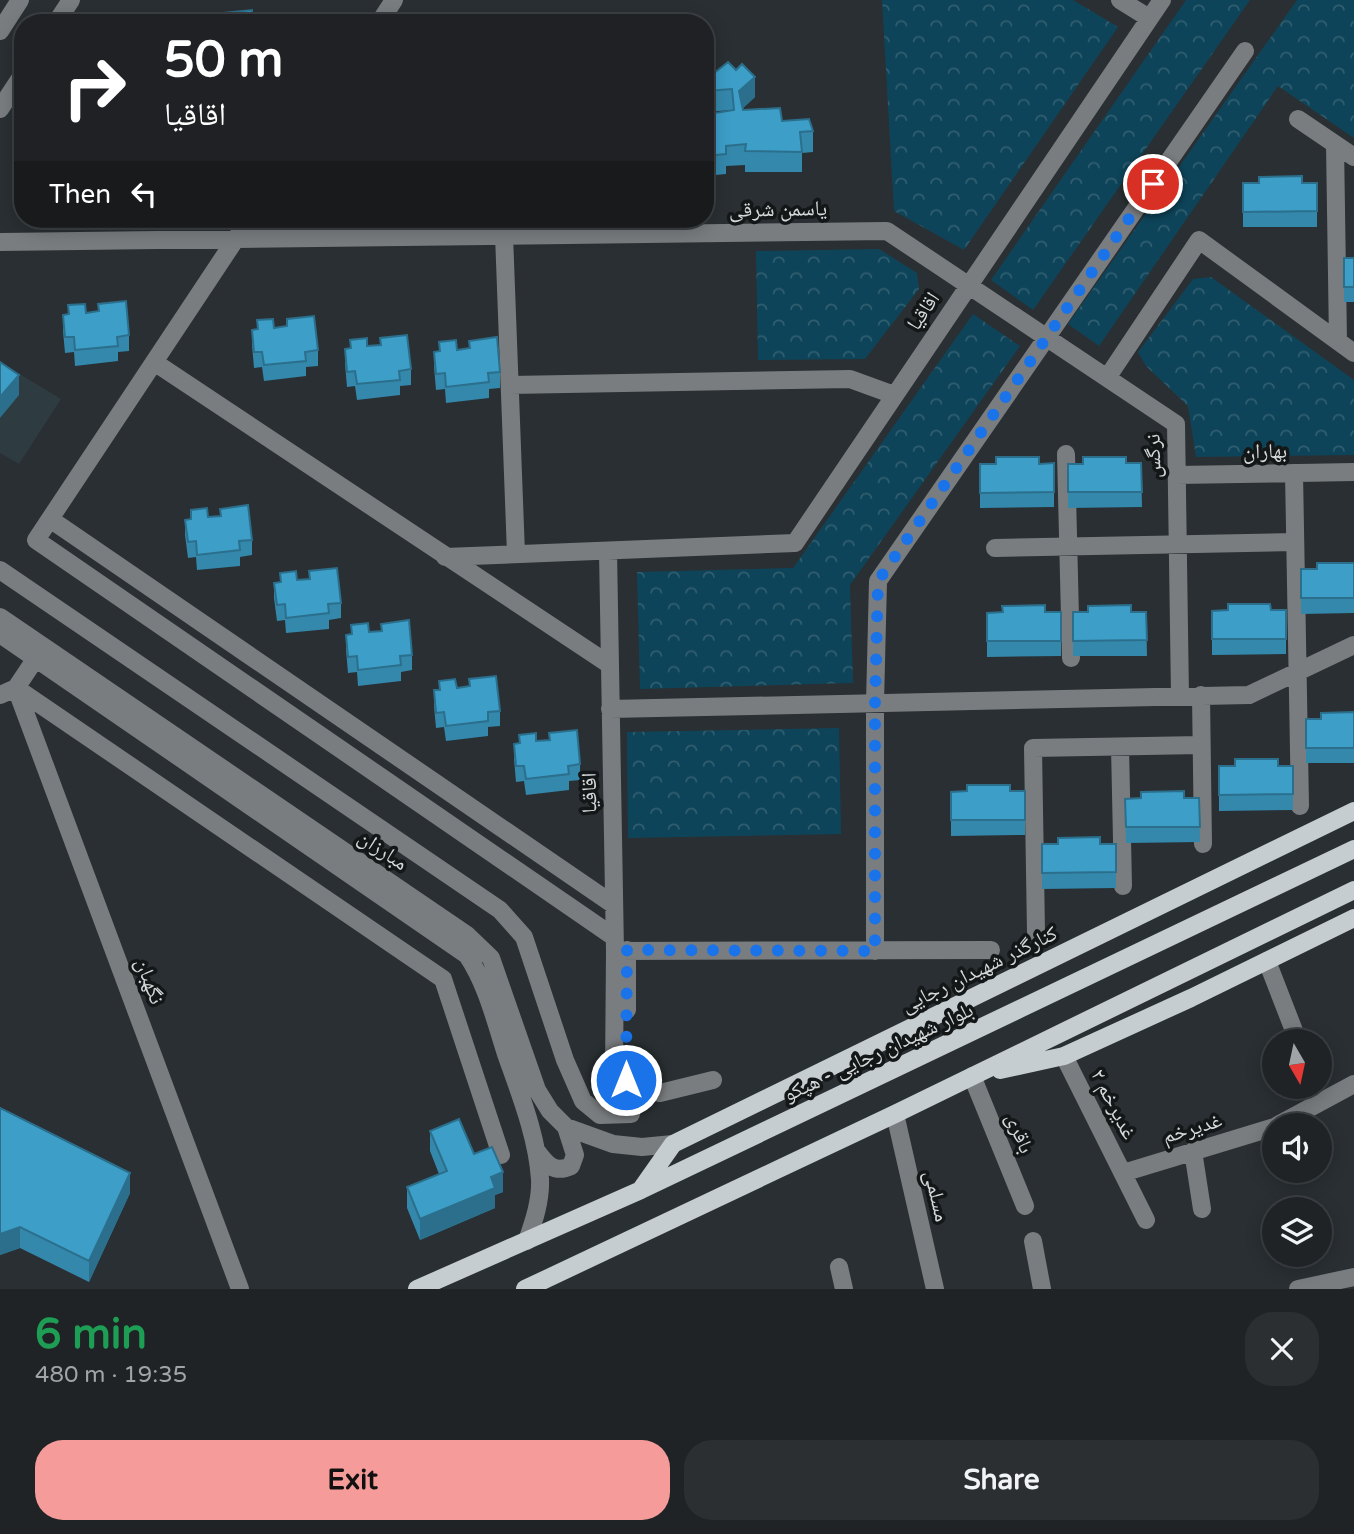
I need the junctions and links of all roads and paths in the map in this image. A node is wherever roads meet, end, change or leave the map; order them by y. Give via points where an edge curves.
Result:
1 (20, 0) edge
2 (1120, 0) edge
3 (1161, 0) edge
4 (1149, 18) junction
5 (0, 31) edge
6 (1245, 51) dead end
7 (14, 88) edge
8 (1, 107) edge
9 (1298, 119) dead end
10 (1335, 144) junction
11 (1354, 157) edge
12 (243, 228) edge
13 (543, 228) edge
14 (687, 228) edge
15 (504, 235) junction
16 (236, 238) junction
17 (0, 242) edge
18 (967, 286) junction
19 (1046, 339) junction
20 (1338, 341) junction
21 (1354, 353) edge
22 (154, 362) junction
23 (1107, 378) junction
24 (510, 385) junction
25 (894, 395) junction
26 (1066, 454) dead end
27 (1354, 472) edge
28 (1294, 473) junction
29 (1177, 475) junction
30 (50, 519) junction
31 (1296, 542) junction
32 (1178, 544) junction
33 (1068, 546) junction
34 (995, 548) dead end
35 (608, 551) junction
36 (516, 554) junction
37 (446, 557) junction
38 (0, 570) edge
39 (0, 617) edge
40 (0, 634) edge
41 (1354, 645) edge
42 (36, 658) junction
43 (1071, 658) dead end
44 (610, 665) junction
45 (1298, 672) junction
46 (8, 692) edge
47 (1200, 695) junction
48 (1180, 696) junction
49 (875, 703) junction
50 (611, 709) junction
51 (1201, 745) junction
52 (1119, 747) junction
53 (1300, 806) dead end
54 (1354, 811) edge
55 (1203, 844) dead end
56 (1354, 849) edge
57 (1123, 886) dead end
58 (1354, 890) edge
59 (614, 905) junction
60 (1354, 918) edge
61 (1036, 932) dead end
62 (619, 946) junction
63 (991, 950) dead end
64 (875, 951) junction
65 (1267, 961) junction
66 (1293, 1029) edge
67 (1064, 1056) junction
68 (972, 1076) junction
69 (713, 1080) dead end
70 (1354, 1084) edge
71 (1332, 1091) edge
72 (1313, 1099) edge
73 (1294, 1113) edge
74 (631, 1114) dead end
75 (895, 1114) junction
76 (566, 1127) junction
77 (1262, 1130) edge
78 (673, 1144) junction
79 (536, 1150) junction
80 (1193, 1151) junction
81 (501, 1155) dead end
82 (1123, 1173) junction
83 (641, 1189) junction
84 (1025, 1206) dead end
85 (1202, 1209) dead end
86 (1146, 1220) dead end
87 (527, 1241) junction
88 (1032, 1241) dead end
89 (839, 1267) dead end
90 (1354, 1277) edge
91 (1304, 1288) edge
92 (240, 1289) edge
93 (417, 1289) edge
94 (526, 1289) edge
95 (844, 1289) edge
96 (935, 1289) edge
97 (1042, 1289) edge

1 - 5 street
2 - 4 street
3 - 4 street, اقاقیا
4 - 18 street, اقاقیا
6 - 19 street
7 - 8 street
9 - 10 street
10 - 11 street
10 - 20 street
12 - 16 street
13 - 15 street, یاسمن شرقی
14 - 18 street, یاسمن شرقی via 887,231
15 - 16 street, یاسمن شرقی
15 - 24 street
16 - 17 street, یاسمن شرقی
16 - 22 street
18 - 19 street, نرگس
18 - 25 street, اقاقیا
19 - 23 street, نرگس
19 - 49 street via 878,581
20 - 21 street
20 - 23 street via 1199,240
22 - 30 street
22 - 37 street
23 - 29 street, نرگس via 1176,424
24 - 25 street via 850,379
24 - 36 street
25 - 35 street, اقاقیا via 795,543
26 - 33 street
27 - 28 street, بهاران
28 - 29 street, بهاران
28 - 31 street
29 - 32 street, نرگس
30 - 59 street
30 - 62 street via 36,540
31 - 32 street
31 - 45 street
32 - 33 street
32 - 48 street, نرگس
33 - 34 street
33 - 43 street
35 - 36 street
35 - 44 street, اقاقیا
36 - 37 street
37 - 44 street
38 - 74 street via 500,910 524,937 583,1101 600,1115
39 - 76 street, مبارزان via 467,935 491,958 537,1090
40 - 42 street, مبارزان
41 - 45 street
42 - 46 street
42 - 79 street, مبارزان via 467,955 480,975
44 - 50 street, اقاقیا
45 - 47 street via 1248,695
45 - 53 street
46 - 81 street via 443,979
46 - 92 street, نگهبان
47 - 48 street
47 - 51 street
48 - 49 street
49 - 50 street
49 - 64 street
50 - 59 street, اقاقیا
51 - 52 street
51 - 55 street
52 - 57 street
52 - 61 street via 1033,748
54 - 78 main road, کنارگذر شهیدان رجایی
56 - 83 main road, بلوار شهیدان رجایی - هپکو
58 - 68 main road
59 - 62 street, اقاقیا
60 - 65 main road
62 - 64 street
62 - 69 street, اقاقیا via 620,1078 660,1093
63 - 64 street
65 - 66 street
65 - 67 main road
67 - 68 main road
67 - 82 street, غدیرخم ۲
68 - 75 main road
68 - 84 street, باقری
70 - 71 street, غدیرخم
72 - 73 street, غدیرخم
75 - 94 main road
75 - 96 street, مسلمی
76 - 78 street via 613,1144
76 - 79 street via 575,1155 571,1166 553,1169
77 - 80 street, غدیرخم
78 - 83 main road, کنارگذر شهیدان رجایی
79 - 87 street, مبارزان via 540,1181 536,1217
80 - 82 street, غدیرخم
80 - 85 street
82 - 86 street, غدیرخم ۲
83 - 87 main road, بلوار شهیدان رجایی - هپکو
87 - 93 main road, بلوار شهیدان رجایی - هپکو
88 - 97 street
89 - 95 street
90 - 91 street

